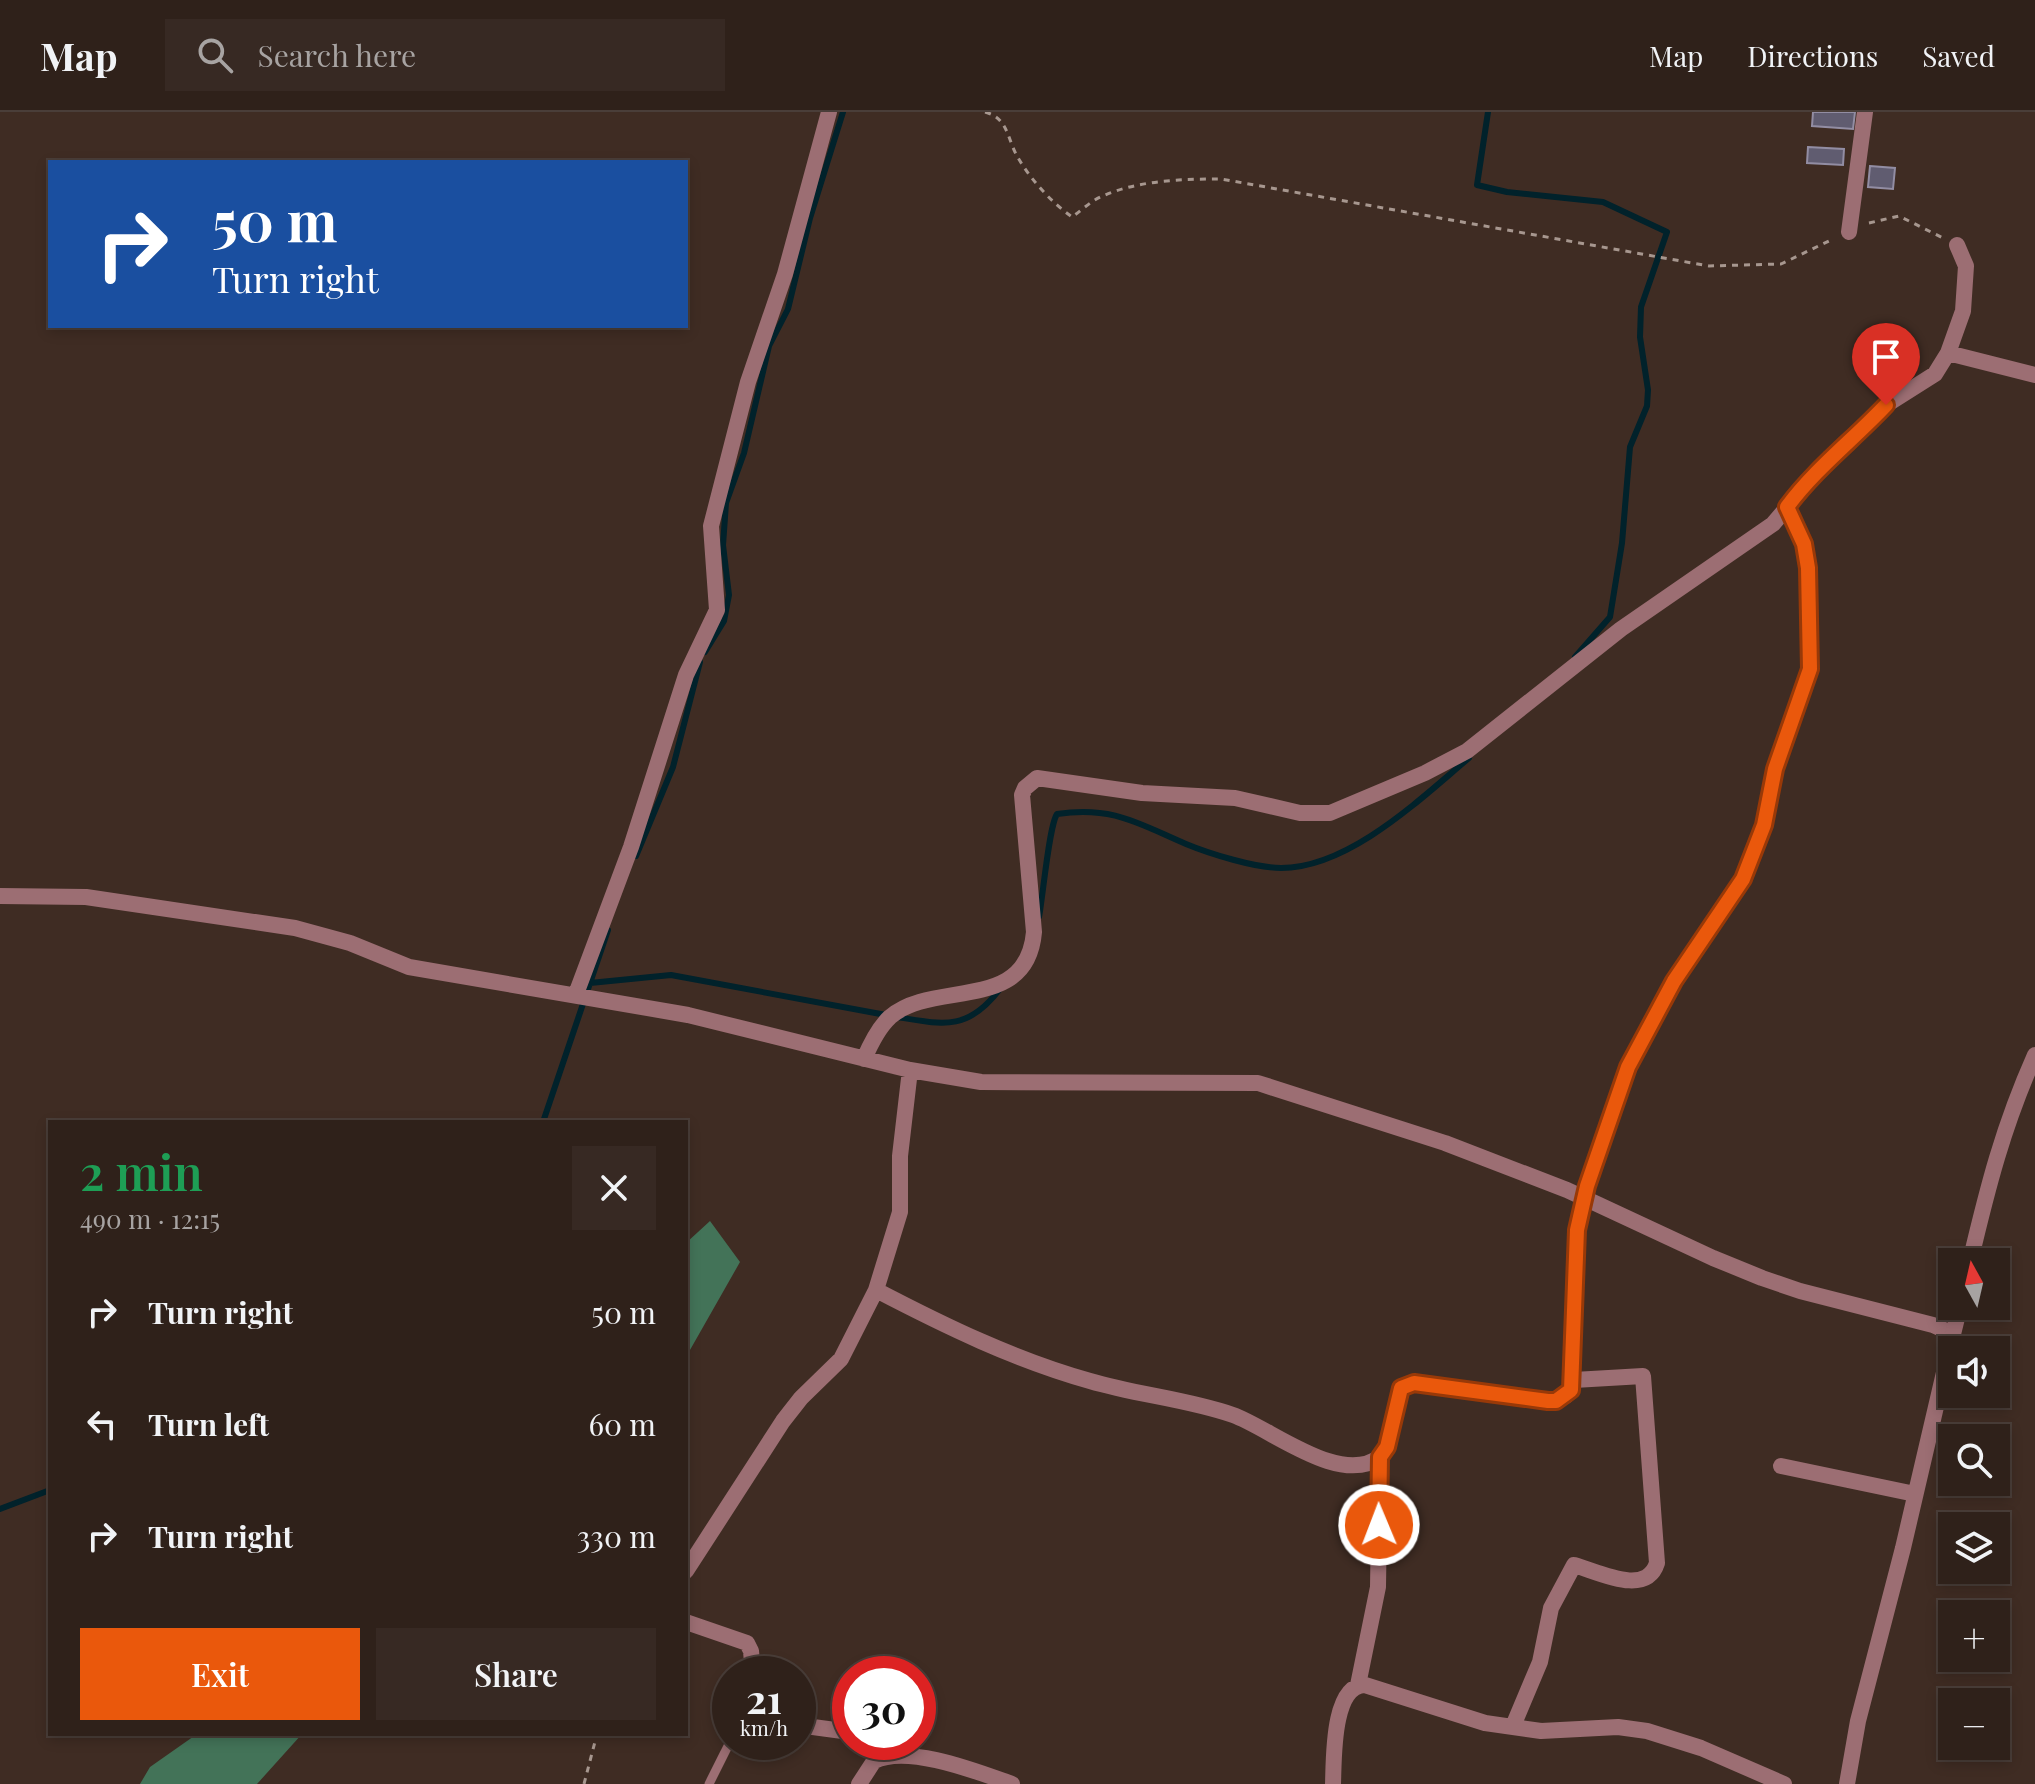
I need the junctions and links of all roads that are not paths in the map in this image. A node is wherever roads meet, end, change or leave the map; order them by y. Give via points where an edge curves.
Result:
1 (829, 112) edge
2 (1865, 112) edge
3 (1849, 232) road end
4 (1957, 245) road end
5 (1948, 353) junction
6 (2035, 375) edge
7 (1787, 507) junction
8 (0, 896) edge
9 (576, 994) junction
10 (2035, 1055) edge
11 (864, 1059) junction
12 (910, 1070) junction
13 (1583, 1197) junction
14 (1973, 1248) edge
15 (876, 1290) junction
16 (1956, 1320) edge
17 (1953, 1334) junction
18 (1574, 1380) junction
19 (1380, 1457) junction
20 (1781, 1466) dead end
21 (1915, 1494) junction
22 (688, 1568) edge
23 (688, 1623) edge
24 (751, 1656) edge
25 (1358, 1685) junction
26 (1513, 1726) junction
27 (721, 1760) edge
28 (878, 1760) edge
29 (926, 1760) edge
30 (981, 1779) edge
31 (709, 1784) edge
32 (859, 1784) edge
33 (1012, 1784) edge
34 (1333, 1784) edge
35 (1784, 1784) edge
36 (1847, 1784) edge

1 - 9 street via 711,526 717,610 686,675 631,847
2 - 3 street
4 - 5 street via 1967,287
5 - 6 street
5 - 7 street via 1935,374 1886,405 1830,457
7 - 11 street via 1773,524 1621,629 1467,751 1330,813 1037,778 1022,795 1032,949 993,988 916,1004 891,1017
7 - 13 street via 1804,544 1808,568 1810,669 1775,769 1764,825 1743,879 1681,970 1628,1067
8 - 9 street via 86,897 295,928 409,967
9 - 11 street via 688,1015
10 - 14 street via 1993,1161
11 - 12 street
12 - 13 street via 981,1082 1258,1083 1445,1143
12 - 15 street via 900,1212
13 - 17 street via 1762,1278
13 - 18 street via 1577,1230
15 - 19 street via 953,1330 1046,1367 1237,1417 1309,1455 1364,1464
15 - 22 street via 841,1359 783,1421
16 - 17 street
17 - 21 street
18 - 19 street via 1566,1396 1548,1401 1407,1385 1398,1394
18 - 26 street via 1643,1376 1657,1563 1653,1574 1633,1582 1574,1565 1551,1608 1540,1662
19 - 25 street via 1378,1587
20 - 21 street
21 - 36 street
23 - 24 street via 747,1643
25 - 26 street via 1465,1718
25 - 34 street via 1341,1703
26 - 35 street via 1647,1731
27 - 31 lane
28 - 32 street
29 - 30 street
30 - 33 street

